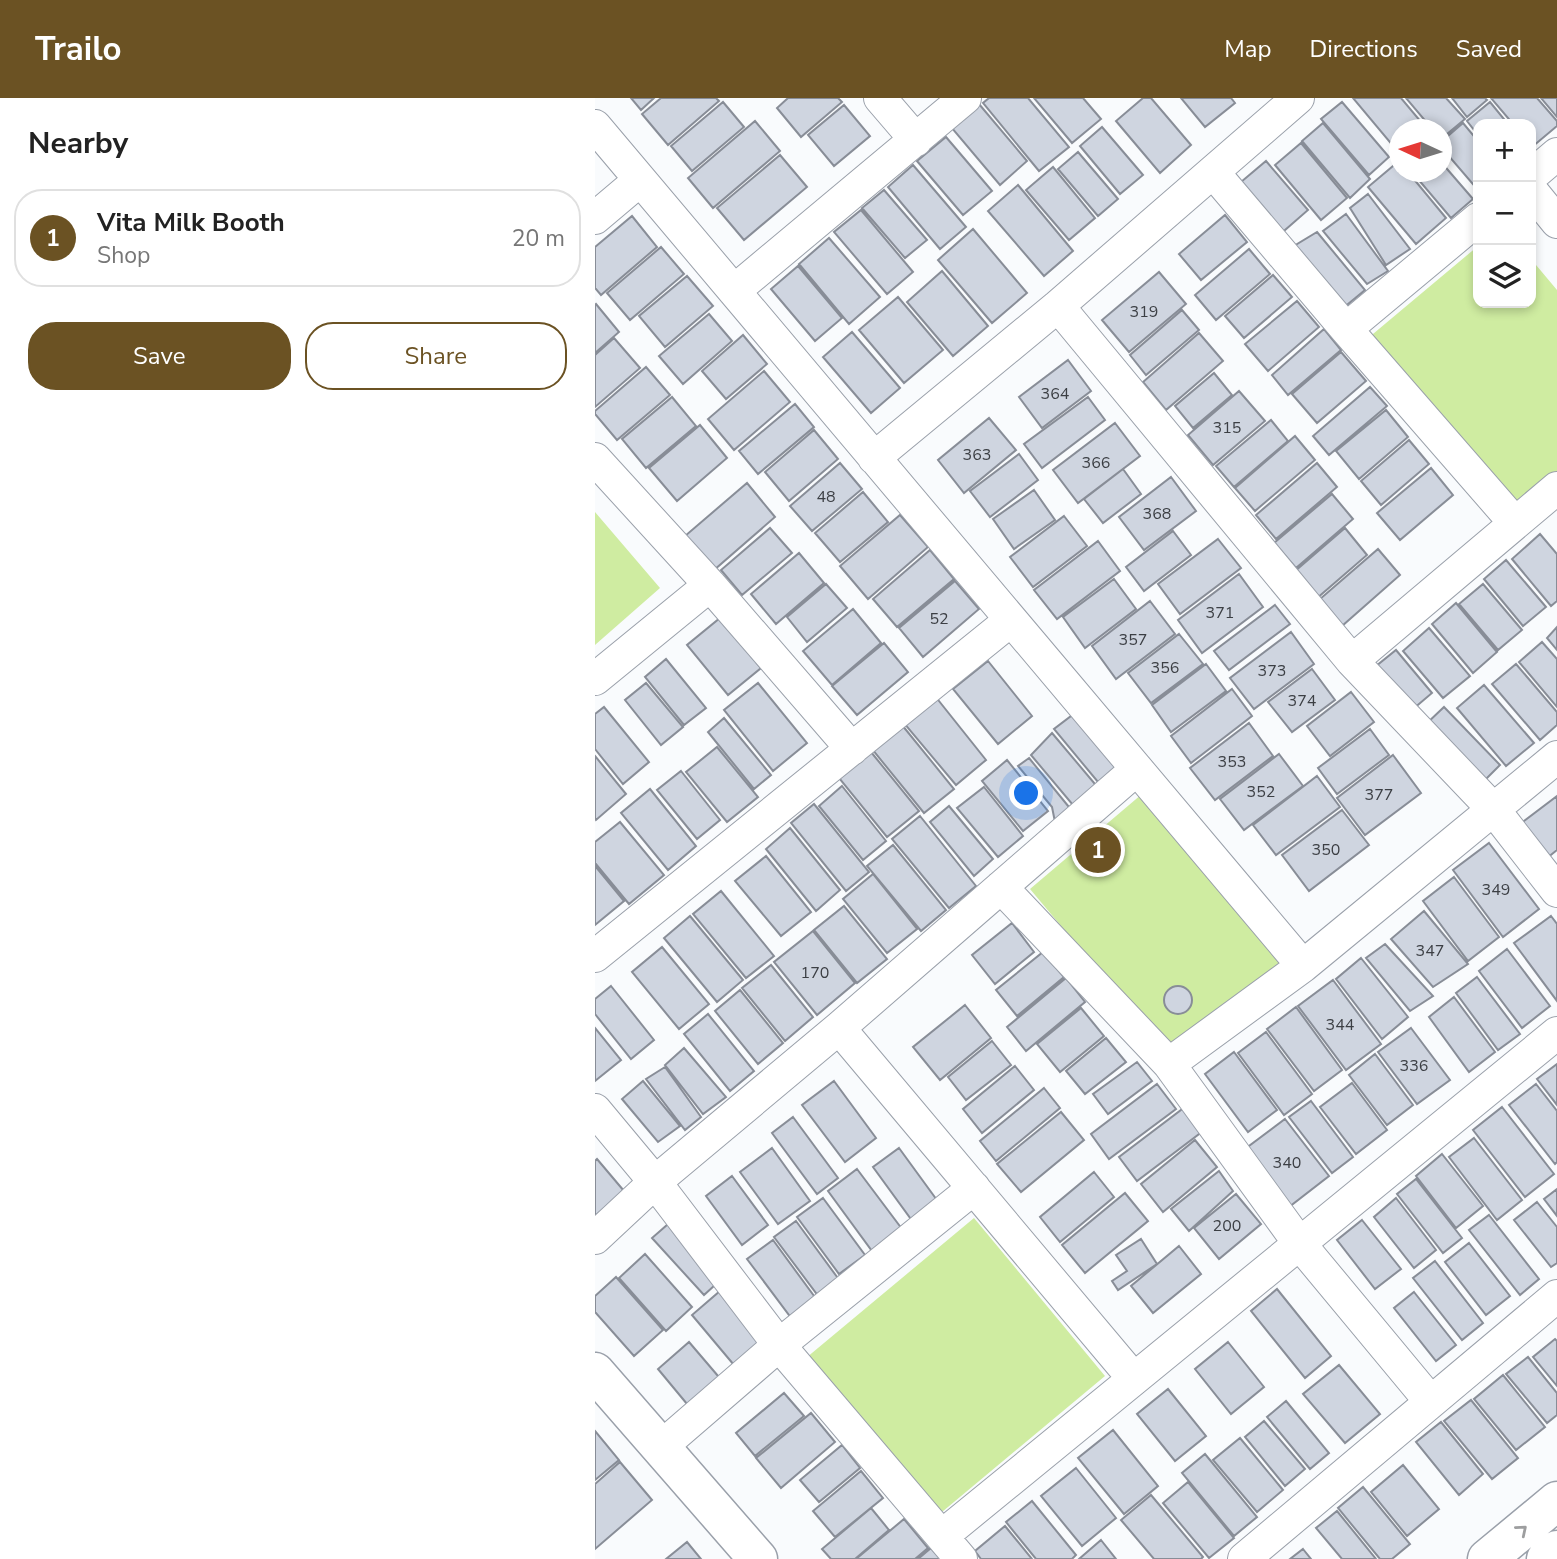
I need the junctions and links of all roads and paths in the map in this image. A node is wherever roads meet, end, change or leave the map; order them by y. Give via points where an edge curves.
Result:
1 (880, 98) edge
2 (965, 98) edge
3 (1298, 98) edge
4 (595, 126) edge
5 (916, 140) junction
6 (1557, 154) edge
7 (1213, 172) junction
8 (1536, 172) edge
9 (640, 180) junction
10 (1536, 196) edge
11 (595, 218) edge
12 (1557, 222) edge
13 (1473, 223) edge
14 (734, 291) junction
15 (1058, 306) junction
16 (1346, 329) junction
17 (874, 457) junction
18 (595, 459) edge
19 (1557, 488) edge
20 (1515, 523) junction
21 (710, 584) junction
22 (1011, 620) junction
23 (1352, 661) junction
24 (595, 679) edge
25 (852, 749) junction
26 (1557, 757) edge
27 (1137, 769) junction
28 (1494, 810) junction
29 (1001, 887) junction
30 (1557, 891) edge
31 (595, 956) edge
32 (1303, 966) junction
33 (839, 1028) junction
34 (1557, 1033) edge
35 (1169, 1064) junction
36 (595, 1110) edge
37 (656, 1182) junction
38 (974, 1188) junction
39 (595, 1238) edge
40 (1299, 1243) junction
41 (1557, 1296) edge
42 (779, 1345) junction
43 (595, 1372) edge
44 (1134, 1379) junction
45 (1431, 1402) junction
46 (661, 1447) junction
47 (1557, 1501) edge
48 (952, 1547) edge
49 (1557, 1550) edge
50 (758, 1559) edge
51 (1244, 1559) edge
52 (1487, 1559) edge
53 (1546, 1559) edge

1 - 5 street
2 - 5 street
3 - 7 street
4 - 9 street
5 - 14 street
6 - 8 street
7 - 15 street
7 - 16 street
9 - 11 street
9 - 14 street
10 - 12 street
13 - 16 street
14 - 17 street
15 - 17 street
15 - 23 street
16 - 20 street
17 - 22 street
18 - 21 street
19 - 20 street
20 - 23 street
21 - 24 street
21 - 25 street
22 - 25 street
22 - 27 street
23 - 28 street
25 - 31 street
26 - 28 street
27 - 29 street
27 - 32 street
28 - 30 street
28 - 32 street
29 - 33 street
29 - 35 street
32 - 35 street
33 - 37 street
33 - 38 street
34 - 40 street
35 - 40 street
36 - 37 street
37 - 39 street
37 - 42 street
38 - 42 street
38 - 44 street
40 - 44 street
40 - 45 street
41 - 45 street
42 - 46 street
42 - 48 street
43 - 46 street
44 - 48 street
45 - 51 street
46 - 50 street
52 -> 47 street
49 - 53 street

